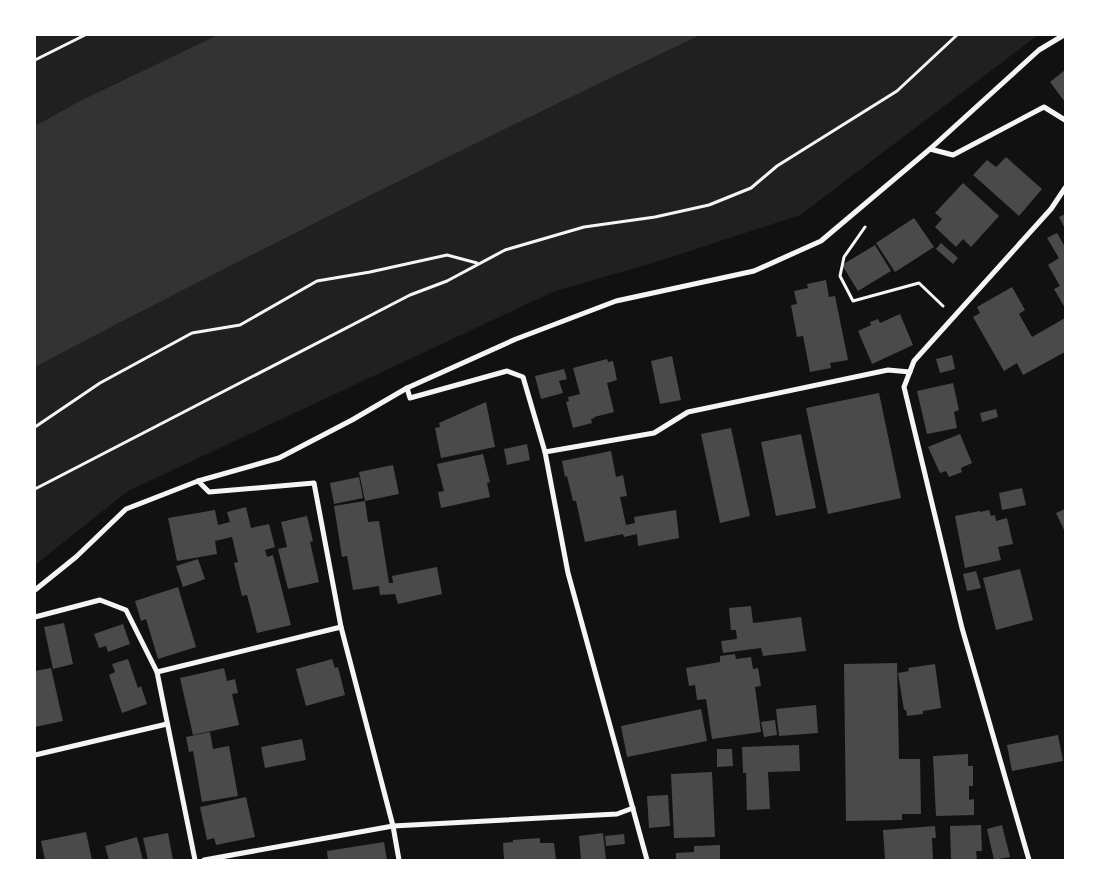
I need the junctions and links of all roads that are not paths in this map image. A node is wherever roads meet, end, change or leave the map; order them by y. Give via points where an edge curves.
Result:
1 (1064, 35) edge
2 (1065, 120) edge
3 (930, 149) junction
4 (1065, 188) edge
5 (910, 372) junction
6 (407, 388) junction
7 (545, 452) junction
8 (198, 481) junction
9 (35, 590) edge
10 (35, 617) edge
11 (341, 627) junction
12 (157, 672) junction
13 (167, 724) junction
14 (35, 755) edge
15 (633, 808) junction
16 (393, 826) junction
17 (195, 860) edge
18 (204, 860) edge
19 (399, 860) edge
20 (647, 860) edge
21 (1029, 860) edge

1 - 3 street via 1039,50
2 - 3 street via 1044,107 953,155
3 - 6 street via 821,241 754,272 616,301 516,339
4 - 5 street via 1052,208 914,361
5 - 7 street via 888,370 688,412 654,433
5 - 21 street via 904,387 962,628
6 - 7 street via 410,398 507,372 523,377
6 - 8 street via 279,458
7 - 15 street via 568,573
8 - 9 street via 126,509 76,557
8 - 11 street via 209,492 314,482
10 - 12 street via 100,600 126,610
11 - 12 street
11 - 16 street
12 - 13 street
13 - 14 street
13 - 17 street
15 - 16 street via 617,814
15 - 20 street
16 - 18 street
16 - 19 street

